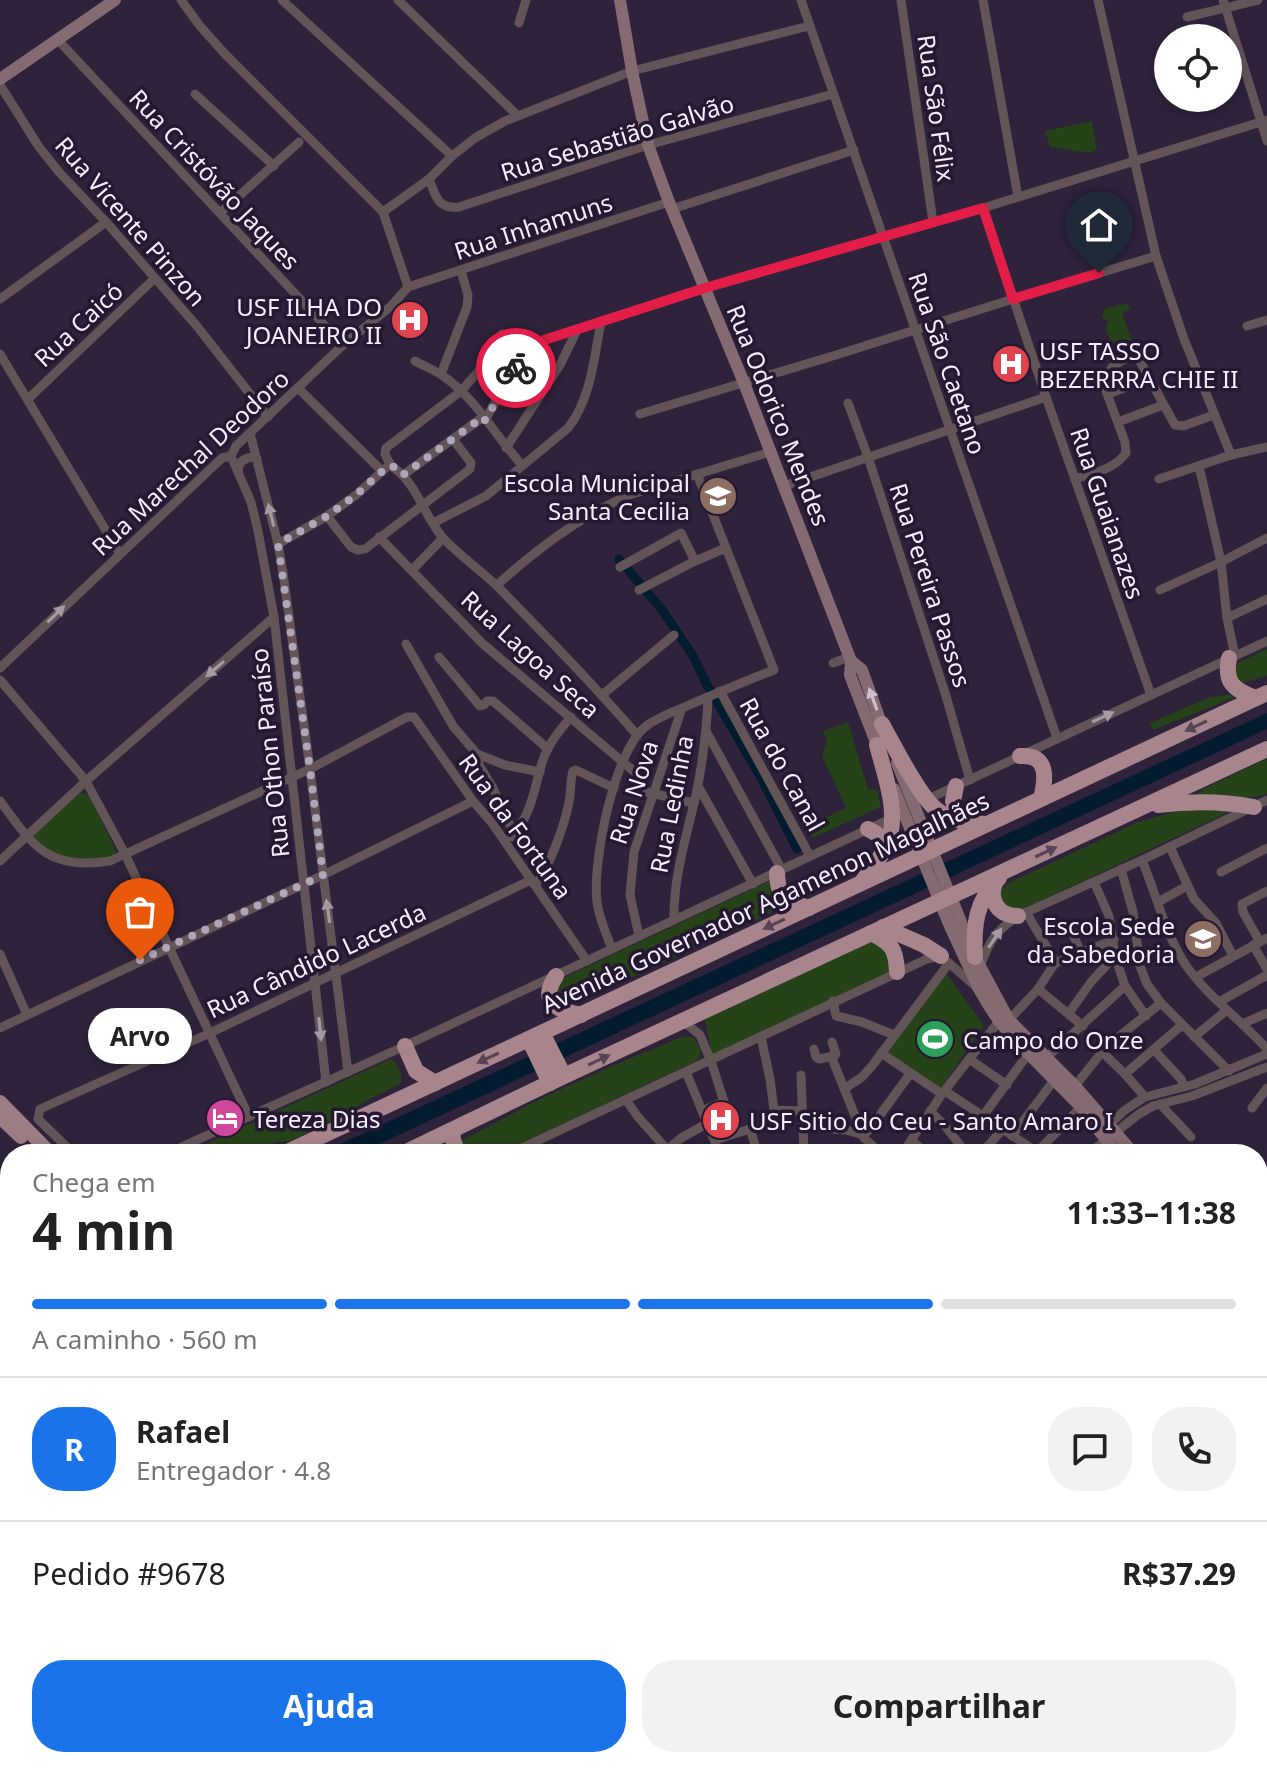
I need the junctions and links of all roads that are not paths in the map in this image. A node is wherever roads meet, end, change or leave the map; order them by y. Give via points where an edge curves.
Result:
1 (115, 0) edge
2 (181, 0) edge
3 (282, 0) edge
4 (398, 0) edge
5 (526, 0) edge
6 (620, 0) edge
7 (801, 0) edge
8 (901, 0) edge
9 (983, 0) edge
10 (1098, 0) edge
11 (1258, 0) edge
12 (1224, 4) edge
13 (1187, 17) dead end
14 (519, 23) dead end
15 (809, 26) junction
16 (58, 40) junction
17 (632, 71) junction
18 (0, 79) edge
19 (0, 85) edge
20 (195, 94) dead end
21 (833, 94) junction
22 (518, 116) junction
23 (1264, 121) edge
24 (1267, 141) edge
25 (299, 142) dead end
26 (648, 145) junction
27 (854, 150) junction
28 (452, 156) junction
29 (1134, 162) junction
30 (274, 166) junction
31 (429, 179) junction
32 (1018, 197) junction
33 (671, 206) junction
34 (983, 208) junction
35 (383, 212) junction
36 (220, 213) junction
37 (106, 222) junction
38 (933, 222) junction
39 (884, 237) junction
40 (1156, 256) junction
41 (461, 271) junction
42 (155, 278) junction
43 (408, 287) junction
44 (705, 288) junction
45 (0, 299) edge
46 (1013, 299) junction
47 (1267, 320) edge
48 (601, 322) junction
49 (1247, 326) dead end
50 (577, 330) junction
51 (915, 330) junction
52 (502, 334) dead end
53 (343, 345) junction
54 (0, 354) edge
55 (415, 361) dead end
56 (441, 374) junction
57 (1150, 378) junction
58 (744, 383) junction
59 (298, 388) junction
60 (461, 391) junction
61 (1108, 394) junction
62 (1046, 397) junction
63 (28, 399) junction
64 (848, 403) dead end
65 (1163, 405) junction
66 (640, 414) dead end
67 (1214, 415) junction
68 (268, 417) junction
69 (484, 419) junction
70 (1118, 422) junction
71 (949, 430) junction
72 (250, 433) junction
73 (453, 439) junction
74 (1267, 447) edge
75 (506, 448) junction
76 (770, 452) junction
77 (1231, 455) junction
78 (231, 456) junction
79 (868, 457) junction
80 (257, 459) junction
81 (522, 465) junction
82 (1199, 466) junction
83 (387, 468) junction
84 (238, 471) junction
85 (697, 474) junction
86 (403, 475) junction
87 (1075, 479) junction
88 (1159, 479) dead end
89 (784, 486) junction
90 (422, 504) junction
91 (327, 516) junction
92 (433, 523) junction
93 (379, 537) junction
94 (443, 538) junction
95 (1267, 538) edge
96 (278, 544) junction
97 (726, 548) junction
98 (120, 554) junction
99 (695, 561) junction
100 (1221, 562) junction
101 (620, 566) dead end
102 (412, 570) junction
103 (497, 585) junction
104 (639, 590) dead end
105 (1160, 590) dead end
106 (1267, 599) edge
107 (274, 617) junction
108 (1227, 618) junction
109 (674, 635) dead end
110 (1267, 641) edge
111 (406, 644) dead end
112 (439, 657) dead end
113 (1232, 657) junction
114 (850, 659) junction
115 (833, 663) dead end
116 (0, 668) edge
117 (0, 680) edge
118 (714, 694) junction
119 (602, 695) junction
120 (1151, 695) junction
121 (1262, 696) edge
122 (682, 708) junction
123 (571, 717) junction
124 (882, 724) joint
125 (706, 731) junction
126 (637, 735) junction
127 (1057, 738) junction
128 (877, 745) junction
129 (548, 749) junction
130 (1267, 749) edge
131 (477, 754) junction
132 (1020, 756) junction
133 (623, 764) junction
134 (310, 769) junction
135 (540, 772) junction
136 (291, 776) junction
137 (86, 781) junction
138 (963, 783) junction
139 (698, 786) junction
140 (614, 788) junction
141 (653, 793) junction
142 (1041, 799) junction
143 (0, 801) edge
144 (473, 801) junction
145 (920, 802) junction
146 (694, 803) junction
147 (1260, 803) edge
148 (1141, 808) junction
149 (892, 818) junction
150 (958, 820) junction
151 (987, 824) junction
152 (868, 829) junction
153 (514, 834) junction
154 (27, 837) junction
155 (505, 842) junction
156 (887, 845) junction
157 (1170, 847) junction
158 (1267, 848) edge
159 (125, 854) junction
160 (810, 856) junction
161 (928, 858) junction
162 (1142, 860) junction
163 (0, 861) edge
164 (1016, 866) junction
165 (1121, 869) junction
166 (780, 872) junction
167 (1221, 872) dead end
168 (323, 875) junction
169 (998, 879) junction
170 (1094, 882) junction
171 (303, 883) junction
172 (533, 883) junction
173 (753, 884) junction
174 (860, 884) junction
175 (1187, 886) junction
176 (1267, 891) edge
177 (942, 894) junction
178 (1158, 902) junction
179 (809, 908) junction
180 (1022, 914) junction
181 (674, 920) junction
182 (877, 930) junction
183 (1072, 932) dead end
184 (639, 936) junction
185 (1114, 940) junction
186 (1260, 942) edge
187 (168, 946) junction
188 (612, 949) junction
189 (1081, 953) junction
190 (0, 954) edge
191 (1115, 956) junction
192 (1233, 956) junction
193 (945, 960) junction
194 (587, 961) junction
195 (978, 962) junction
196 (1055, 963) junction
197 (1267, 969) edge
198 (336, 972) junction
199 (897, 972) junction
200 (1267, 975) edge
201 (556, 976) junction
202 (1196, 977) junction
203 (316, 981) junction
204 (1125, 986) junction
205 (979, 989) junction
206 (1038, 989) junction
207 (833, 1001) junction
208 (1219, 1002) junction
209 (1161, 1003) junction
210 (1227, 1010) junction
211 (1069, 1013) junction
212 (1267, 1013) edge
213 (27, 1015) junction
214 (581, 1015) junction
215 (1146, 1016) junction
216 (683, 1021) junction
217 (1004, 1021) junction
218 (1242, 1024) junction
219 (1182, 1025) junction
220 (1083, 1026) junction
221 (0, 1028) edge
222 (210, 1033) junction
223 (894, 1035) junction
224 (761, 1037) junction
225 (1194, 1037) junction
226 (538, 1041) junction
227 (832, 1042) dead end
228 (400, 1048) junction
229 (814, 1049) dead end
230 (1154, 1050) junction
231 (1102, 1052) junction
232 (881, 1053) junction
233 (1028, 1054) junction
234 (831, 1056) junction
235 (1046, 1058) junction
236 (969, 1059) junction
237 (1265, 1060) edge
238 (711, 1061) junction
239 (1229, 1071) junction
240 (348, 1072) junction
241 (686, 1072) junction
242 (1253, 1073) junction
243 (554, 1074) junction
244 (910, 1074) junction
245 (1125, 1074) junction
246 (801, 1075) dead end
247 (1055, 1079) junction
248 (326, 1082) junction
249 (435, 1083) junction
250 (1007, 1085) junction
251 (1075, 1086) junction
252 (1267, 1086) edge
253 (1184, 1087) junction
254 (844, 1089) junction
255 (943, 1092) junction
256 (408, 1096) junction
257 (1145, 1097) junction
258 (1164, 1099) junction
259 (626, 1100) junction
260 (0, 1102) edge
261 (723, 1102) junction
262 (1081, 1107) junction
263 (1252, 1108) dead end
264 (702, 1111) junction
265 (803, 1111) junction
266 (930, 1111) junction
267 (983, 1116) junction
268 (249, 1117) junction
269 (8, 1120) edge
270 (708, 1123) junction
271 (803, 1127) junction
272 (454, 1130) junction
273 (1002, 1130) junction
274 (1111, 1132) junction
275 (734, 1133) junction
276 (863, 1135) junction
277 (1012, 1136) junction
278 (1191, 1137) dead end
279 (431, 1140) junction
280 (715, 1140) junction
281 (912, 1141) junction
282 (29, 1144) edge
283 (38, 1144) edge
284 (64, 1144) edge
285 (188, 1144) edge
286 (305, 1144) edge
287 (423, 1144) edge
288 (438, 1144) edge
289 (454, 1144) edge
290 (531, 1144) edge
291 (660, 1144) edge
292 (675, 1144) edge
293 (716, 1144) edge
294 (755, 1144) edge
295 (804, 1144) edge
296 (870, 1144) edge
297 (910, 1144) edge
298 (916, 1144) edge
299 (959, 1144) edge
300 (990, 1144) edge
301 (1024, 1144) edge
302 (1046, 1144) edge
303 (1098, 1144) edge
304 (1114, 1144) edge
305 (1124, 1144) edge

1 - 16 main road
2 - 35 street via 225,54
3 - 28 street
4 - 22 street
5 - 14 street
6 - 17 main road, Rua Odorico Mendes
7 - 15 street, Rua São Caetano
8 - 38 street, Rua São Félix
9 - 32 street
10 - 29 street
11 - 12 street
12 - 13 street
12 - 23 street
15 - 17 street
15 - 21 street, Rua São Caetano
16 - 18 main road
16 - 36 street, Rua Cristóvão Jaques
17 - 22 street
17 - 26 main road, Rua Odorico Mendes
19 - 37 street, Rua Vicente Pinzon via 39,147
20 - 30 street
21 - 26 street, Rua Sebastião Galvão
21 - 27 street, Rua São Caetano
22 - 28 street
23 - 24 street
23 - 29 street
25 - 30 street
26 - 31 street, Rua Sebastião Galvão via 459,207 439,202
26 - 33 main road, Rua Odorico Mendes
27 - 33 street, Rua Inhamuns
27 - 39 street, Rua São Caetano
28 - 31 street
29 - 32 street
29 - 40 street
30 - 36 street
31 - 35 street
32 - 34 street
33 - 41 street, Rua Inhamuns
33 - 44 main road, Rua Odorico Mendes
34 - 38 street
34 - 46 street, Rua Guaianazes
35 - 43 street
36 - 53 street, Rua Cristóvão Jaques
37 - 42 street, Rua Vicente Pinzon
37 - 45 street
38 - 39 street
39 - 44 street
39 - 51 street, Rua São Caetano
40 - 46 street
40 - 67 street
41 - 43 street, Rua Inhamuns
41 - 56 street via 467,307
42 - 63 street, Rua Caicó
42 - 68 street, Rua Vicente Pinzon
43 - 53 street, Rua Marechal Deodoro
44 - 48 street
44 - 58 main road, Rua Odorico Mendes
46 - 51 street
46 - 62 street, Rua Guaianazes
47 - 49 street
48 - 50 street
48 - 81 street via 577,416
50 - 69 street via 534,345
50 - 75 street
51 - 58 street
51 - 71 street, Rua São Caetano
52 - 60 street
53 - 59 street, Rua Marechal Deodoro
54 - 63 street
55 - 56 street
56 - 60 street
57 - 61 street
57 - 61 street via 1131,355 1105,377
57 - 65 street
58 - 66 street
58 - 76 main road, Rua Odorico Mendes
59 - 68 street, Rua Marechal Deodoro
59 - 83 street
60 - 69 street
60 - 83 street via 386,448
61 - 70 street
62 - 71 street
62 - 87 street, Rua Guaianazes
63 - 98 street
64 - 79 street, Rua Pereira Passos
65 - 67 street via 1178,426
65 - 70 street
67 - 77 street
68 - 72 street, Rua Marechal Deodoro
69 - 73 street
69 - 75 street
70 - 87 street via 1125,456 1111,467
71 - 79 street
71 - 127 street, Rua São Caetano
72 - 78 street, Rua Marechal Deodoro
72 - 80 street, Rua Othon Paraíso
73 - 86 street
73 - 90 street via 470,469
74 - 77 street
75 - 81 street
76 - 85 street
76 - 89 main road, Rua Odorico Mendes
77 - 82 street
78 - 84 street, Rua Othon Paraíso
78 - 98 street, Rua Marechal Deodoro via 222,458
79 - 89 street
79 - 138 street, Rua Pereira Passos via 946,696
80 - 84 street via 244,459
96 -> 80 street, Rua Othon Paraíso
81 - 92 street via 486,496
82 - 88 street
82 - 100 street
83 - 86 street via 395,467
83 - 91 street
84 - 107 street, Rua Othon Paraíso via 251,502
85 - 97 street
85 - 103 street via 613,502 552,539
86 - 90 street
87 - 120 street, Rua Guaianazes
89 - 114 main road, Rua Odorico Mendes
90 - 92 street
90 - 93 street
91 - 93 street via 358,550
91 - 96 street
92 - 94 street
93 - 102 street, Rua Lagoa Seca
94 - 102 street
94 - 103 street
95 - 100 street
96 - 134 street, Rua Othon Paraíso
97 - 99 street
97 - 118 street, Rua Nova via 774,670
116 -> 98 street, Rua Marechal Deodoro
99 - 101 street via 681,533
99 - 104 street
100 - 105 street
100 - 108 street
102 - 123 street, Rua Lagoa Seca via 483,644
103 - 119 street
106 - 108 street
107 - 136 street, Rua Othon Paraíso
107 -> 137 street
108 - 113 street
109 - 119 street
110 - 113 street, Avenida Governador Agamenon Magalhães
111 - 131 street via 453,726
112 - 129 street via 476,702 482,706 493,701
113 - 120 street, Avenida Governador Agamenon Magalhães
113 - 121 highway via 1227,674 1232,684 1245,694
114 - 115 street
124 -> 114 main road, Rua Odorico Mendes via 862,670
114 - 128 main road, Rua Odorico Mendes via 850,675
117 - 137 street
118 - 122 street, Rua Nova
118 - 125 street, Rua Ledinha
118 - 160 street, Rua do Canal
119 - 126 street
127 -> 120 street, Avenida Governador Agamenon Magalhães
121 -> 142 highway, Avenida Governador Agamenon Magalhães
122 - 126 street, Rua Nova
122 - 141 street, Rua Nova
123 - 129 street
123 - 133 street, Rua Lagoa Seca
124 - 145 highway
125 - 139 street, Rua Ledinha
125 - 166 street
126 - 133 street, Rua Nova
127 - 132 street, Avenida Governador Agamenon Magalhães
128 - 149 highway
128 - 161 main road, Rua Odorico Mendes
129 - 135 street
130 - 148 highway
131 - 135 street
131 - 153 street
132 - 138 street, Avenida Governador Agamenon Magalhães
132 - 142 highway via 1028,755 1042,766
133 - 140 street, Rua Nova
133 - 141 street, Rua Lagoa Seca via 638,776 638,790
134 - 136 street
134 - 144 street, Rua da Fortuna via 412,716
134 - 168 street, Rua Othon Paraíso
135 - 153 street
136 - 159 street
136 - 171 street, Rua Othon Paraíso
137 - 154 street
137 - 159 street
138 - 145 street, Avenida Governador Agamenon Magalhães
138 - 150 highway via 953,801
139 - 146 street, Rua Ledinha
139 - 173 street
140 - 172 street via 573,771 564,822 543,874
140 - 188 street, Rua Nova via 595,880
141 - 146 street
141 - 184 street, Rua Nova via 631,872
142 - 151 highway, Avenida Governador Agamenon Magalhães
143 - 154 street
144 - 155 street, Rua da Fortuna
144 - 168 street
145 - 150 highway
145 - 161 main road
146 - 181 street, Rua Ledinha via 675,889
147 - 148 highway via 1203,801
147 - 157 street
164 -> 148 highway
149 - 152 street, Avenida Governador Agamenon Magalhães
149 - 156 highway
150 - 151 highway
151 - 161 highway, Avenida Governador Agamenon Magalhães
152 - 156 highway
152 - 160 street, Avenida Governador Agamenon Magalhães
153 - 155 street
154 - 159 street via 46,854 77,863 110,861
154 - 163 street
155 - 172 street, Rua da Fortuna
156 - 174 highway
157 - 162 street
157 - 175 street
158 - 167 street
159 - 187 street
160 - 166 street, Avenida Governador Agamenon Magalhães
161 - 174 highway, Avenida Governador Agamenon Magalhães
161 - 177 main road
162 - 165 street
162 - 178 street
164 - 169 highway
164 - 177 highway
165 - 170 street
165 - 209 street via 1140,966
166 - 173 street, Avenida Governador Agamenon Magalhães
166 - 179 highway via 782,897
168 - 171 street
198 -> 168 street, Rua Othon Paraíso
169 - 180 highway via 992,890 996,907 1010,916
169 - 195 highway via 976,917
170 - 180 street
170 - 185 street
171 - 187 street
171 - 203 street, Rua Othon Paraíso
172 - 194 street, Rua da Fortuna
172 - 198 street, Rua Cândido Lacerda
173 - 181 street, Avenida Governador Agamenon Magalhães
174 - 179 highway, Avenida Governador Agamenon Magalhães
175 - 178 street
175 - 192 street
176 - 186 street via 1242,904
177 - 182 highway
177 - 195 main road
177 - 205 main road
178 - 202 street via 1173,941
179 -> 214 highway, Avenida Governador Agamenon Magalhães
195 -> 180 street via 995,934
180 - 196 street
181 - 184 street, Avenida Governador Agamenon Magalhães
182 - 193 highway via 924,945
182 - 199 highway via 894,950
182 - 216 highway
183 - 189 street
184 - 188 street, Avenida Governador Agamenon Magalhães
185 - 189 street
185 - 191 street
186 - 192 street
186 - 197 street
187 - 213 street
187 - 222 street
188 - 194 street, Avenida Governador Agamenon Magalhães
189 - 196 street
190 - 213 street
191 - 204 street
191 - 211 street
192 - 202 street
193 - 199 street via 927,959
193 - 205 street
193 - 223 street
194 - 201 street, Avenida Governador Agamenon Magalhães
195 - 217 main road
196 - 206 street
198 - 203 street, Rua Cândido Lacerda
198 - 240 street, Rua Othon Paraíso
199 - 207 street
200 - 208 street
201 - 214 highway via 550,999 567,1013
201 - 228 street, Avenida Governador Agamenon Magalhães
202 - 208 street
203 - 222 street, Rua Cândido Lacerda
203 -> 248 street, Rua Othon Paraíso
204 - 215 street
204 - 220 street
205 - 217 main road
206 - 211 street
206 - 217 street
207 - 223 street via 836,1016
207 - 224 street
208 - 210 street
209 - 215 street
209 - 219 street
210 - 218 street
210 - 225 street
211 - 220 street
212 - 218 street
213 - 221 street
214 - 226 highway, Avenida Governador Agamenon Magalhães
215 - 231 street
216 - 238 street via 700,1035
243 -> 216 highway
217 - 233 main road
217 - 235 main road
217 - 236 street
218 - 237 street
219 - 225 street
219 - 230 street
220 - 235 street
222 - 268 street
222 - 284 street, Rua Cândido Lacerda via 40,1109 38,1119
223 - 232 street
224 - 238 street
224 - 265 street via 773,1108
225 - 239 street
226 - 243 highway
226 -> 249 highway, Avenida Governador Agamenon Magalhães
227 - 234 street via 836,1054
228 - 240 street, Avenida Governador Agamenon Magalhães
228 - 249 highway via 416,1071
228 - 256 highway
229 - 234 street via 819,1059
230 - 245 street
230 - 253 street
231 - 245 street
231 - 251 street
232 - 244 street
232 - 254 street
233 - 247 main road
233 - 250 street
234 - 254 street
235 - 251 main road
236 - 250 street
236 - 255 street
237 - 239 street
237 - 242 street
238 - 241 street
238 - 261 street
239 - 253 street
240 - 248 street, Avenida Governador Agamenon Magalhães
241 - 259 street
241 - 264 street
242 - 252 street
242 - 258 street via 1192,1096
243 - 272 highway
244 - 255 street
244 - 276 street
245 - 257 street
246 - 265 street
247 - 262 main road
247 - 277 street
248 - 268 street, Avenida Governador Agamenon Magalhães
249 - 256 highway, Avenida Governador Agamenon Magalhães
250 - 267 street
251 - 274 main road
252 - 263 street
253 - 258 street
254 - 276 street
255 - 266 street
255 - 267 street
256 - 286 highway, Avenida Governador Agamenon Magalhães
257 - 258 street
257 - 274 street via 1125,1110
258 - 274 street
258 - 278 street
259 - 290 street
259 - 291 street
260 - 269 main road
261 - 264 street
261 - 275 street
262 - 274 main road
262 - 302 street
264 - 270 street
265 - 271 street
266 - 281 street
266 - 299 street
267 - 273 street
268 - 285 street, Avenida Governador Agamenon Magalhães
269 - 282 main road
269 - 283 main road
270 - 280 street
270 - 292 street
271 - 276 street
271 - 295 street
272 - 279 highway
272 - 289 highway
273 - 277 street
273 - 300 street
274 - 303 street
274 - 304 main road
274 - 305 main road
275 - 280 street
275 - 294 street via 750,1129
276 - 296 street
277 - 301 street
279 - 287 highway
279 - 288 highway
280 - 293 street
281 - 297 street
281 - 298 street

